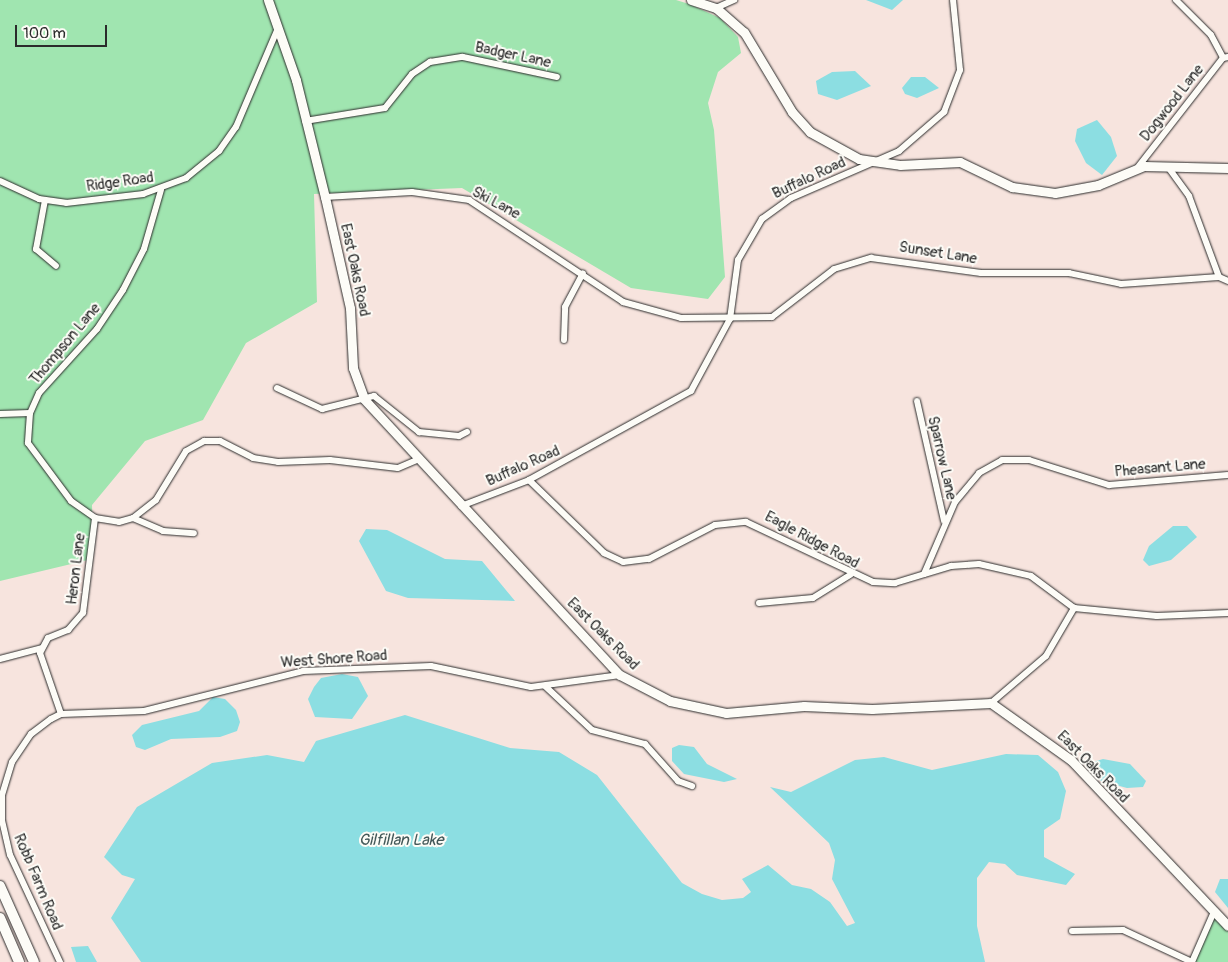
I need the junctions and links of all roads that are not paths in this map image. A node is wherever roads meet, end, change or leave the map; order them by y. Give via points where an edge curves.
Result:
1 (268, 0) edge
2 (691, 0) edge
3 (734, 0) edge
4 (953, 0) edge
5 (1176, 0) edge
6 (716, 8) junction
7 (278, 28) junction
8 (1225, 57) edge
9 (557, 77) dead end
10 (305, 122) junction
11 (873, 162) junction
12 (1168, 167) junction
13 (1138, 168) junction
14 (1228, 168) edge
15 (0, 181) edge
16 (161, 190) junction
17 (325, 197) junction
18 (45, 200) junction
19 (56, 266) dead end
20 (583, 273) junction
21 (1218, 277) junction
22 (1228, 282) edge
23 (730, 319) junction
24 (564, 340) dead end
25 (277, 388) dead end
26 (364, 400) junction
27 (916, 401) dead end
28 (0, 414) edge
29 (30, 414) junction
30 (466, 432) dead end
31 (417, 460) junction
32 (1228, 475) edge
33 (529, 480) junction
34 (461, 506) junction
35 (95, 518) junction
36 (133, 518) junction
37 (944, 521) junction
38 (194, 532) dead end
39 (924, 574) junction
40 (850, 575) junction
41 (758, 603) dead end
42 (1074, 608) junction
43 (1228, 613) edge
44 (42, 648) junction
45 (0, 659) edge
46 (620, 674) junction
47 (545, 686) junction
48 (991, 703) junction
49 (61, 714) junction
50 (692, 786) dead end
51 (0, 886) edge
52 (1213, 914) junction
53 (0, 918) edge
54 (1228, 926) edge
55 (1072, 931) dead end
56 (20, 962) edge
57 (34, 962) edge
58 (60, 962) edge
59 (1192, 962) edge

1 - 7 street, East Oaks Road
2 - 6 street
3 - 6 street
4 - 11 street, Buffalo Road via 960,70 949,103 920,137
5 - 8 street via 1211,35
6 - 11 street via 752,41 792,112 810,132 845,154
7 - 10 street, East Oaks Road
7 - 16 street, Ridge Road via 228,139 198,170
8 - 13 street, Dogwood Lane
9 - 10 street, Badger Lane via 464,58 430,62 412,74 385,108
10 - 17 street, East Oaks Road
11 - 13 street via 960,162 1012,187 1048,193 1084,189
11 - 23 street, Buffalo Road via 791,198 762,219 738,260
12 - 13 street
12 - 14 street
12 - 21 street via 1189,196
15 - 18 street, Ridge Road
16 - 18 street, Ridge Road via 66,202
16 - 29 street, Thompson Lane via 151,230 124,290 97,329 46,385
17 - 20 street, Ski Lane via 412,192 469,200
17 - 26 street, East Oaks Road via 350,308 353,368
18 - 19 street via 36,249
20 - 23 street, Ski Lane via 622,302 651,313
20 - 24 street via 565,307
21 - 22 street
21 - 23 street, Sunset Lane via 1121,284 1069,274 981,273 870,258 834,269 781,313
23 - 33 street, Buffalo Road via 691,390
25 - 26 street via 322,409
26 - 30 street via 374,396 426,434 459,436
26 - 31 street, East Oaks Road
27 - 37 street, Sparrow Lane
28 - 29 street
29 - 35 street, Thompson Lane via 27,433 32,451 71,501
31 - 34 street, East Oaks Road
31 - 36 street via 398,468 330,460 278,462 253,458 220,440 200,442 182,456 149,507
32 - 37 street, Pheasant Lane via 1109,485 1011,458 979,473
33 - 34 street, Buffalo Road
33 - 40 street, Eagle Ridge Road via 615,559 648,559 715,525 746,522 766,527
34 - 46 street, East Oaks Road
35 - 36 street, Thompson Lane via 119,522
35 - 44 street, Heron Lane via 83,613
36 - 38 street via 163,531
37 - 39 street, Pheasant Lane
39 - 40 street, Eagle Ridge Road via 884,583
39 - 42 street, Eagle Ridge Road via 965,564 1007,568 1044,583
40 - 41 street via 813,598
42 - 43 street via 1157,616
42 - 48 street via 1046,656
44 - 45 street, Heron Lane
44 - 49 street via 42,665
46 - 47 street, West Shore Road
46 - 48 street, East Oaks Road via 670,701 726,713 804,706 872,710
47 - 49 street, West Shore Road via 504,685 419,665 303,671 144,711
47 - 50 street via 592,730 645,744 678,781
48 - 52 street, East Oaks Road via 1071,760
49 - 58 street, Robb Farm Road via 36,730 17,752 1,807 10,855
51 - 57 main road
52 - 54 street, East Oaks Road
52 - 59 street
53 - 56 main road
55 - 59 street via 1123,930

